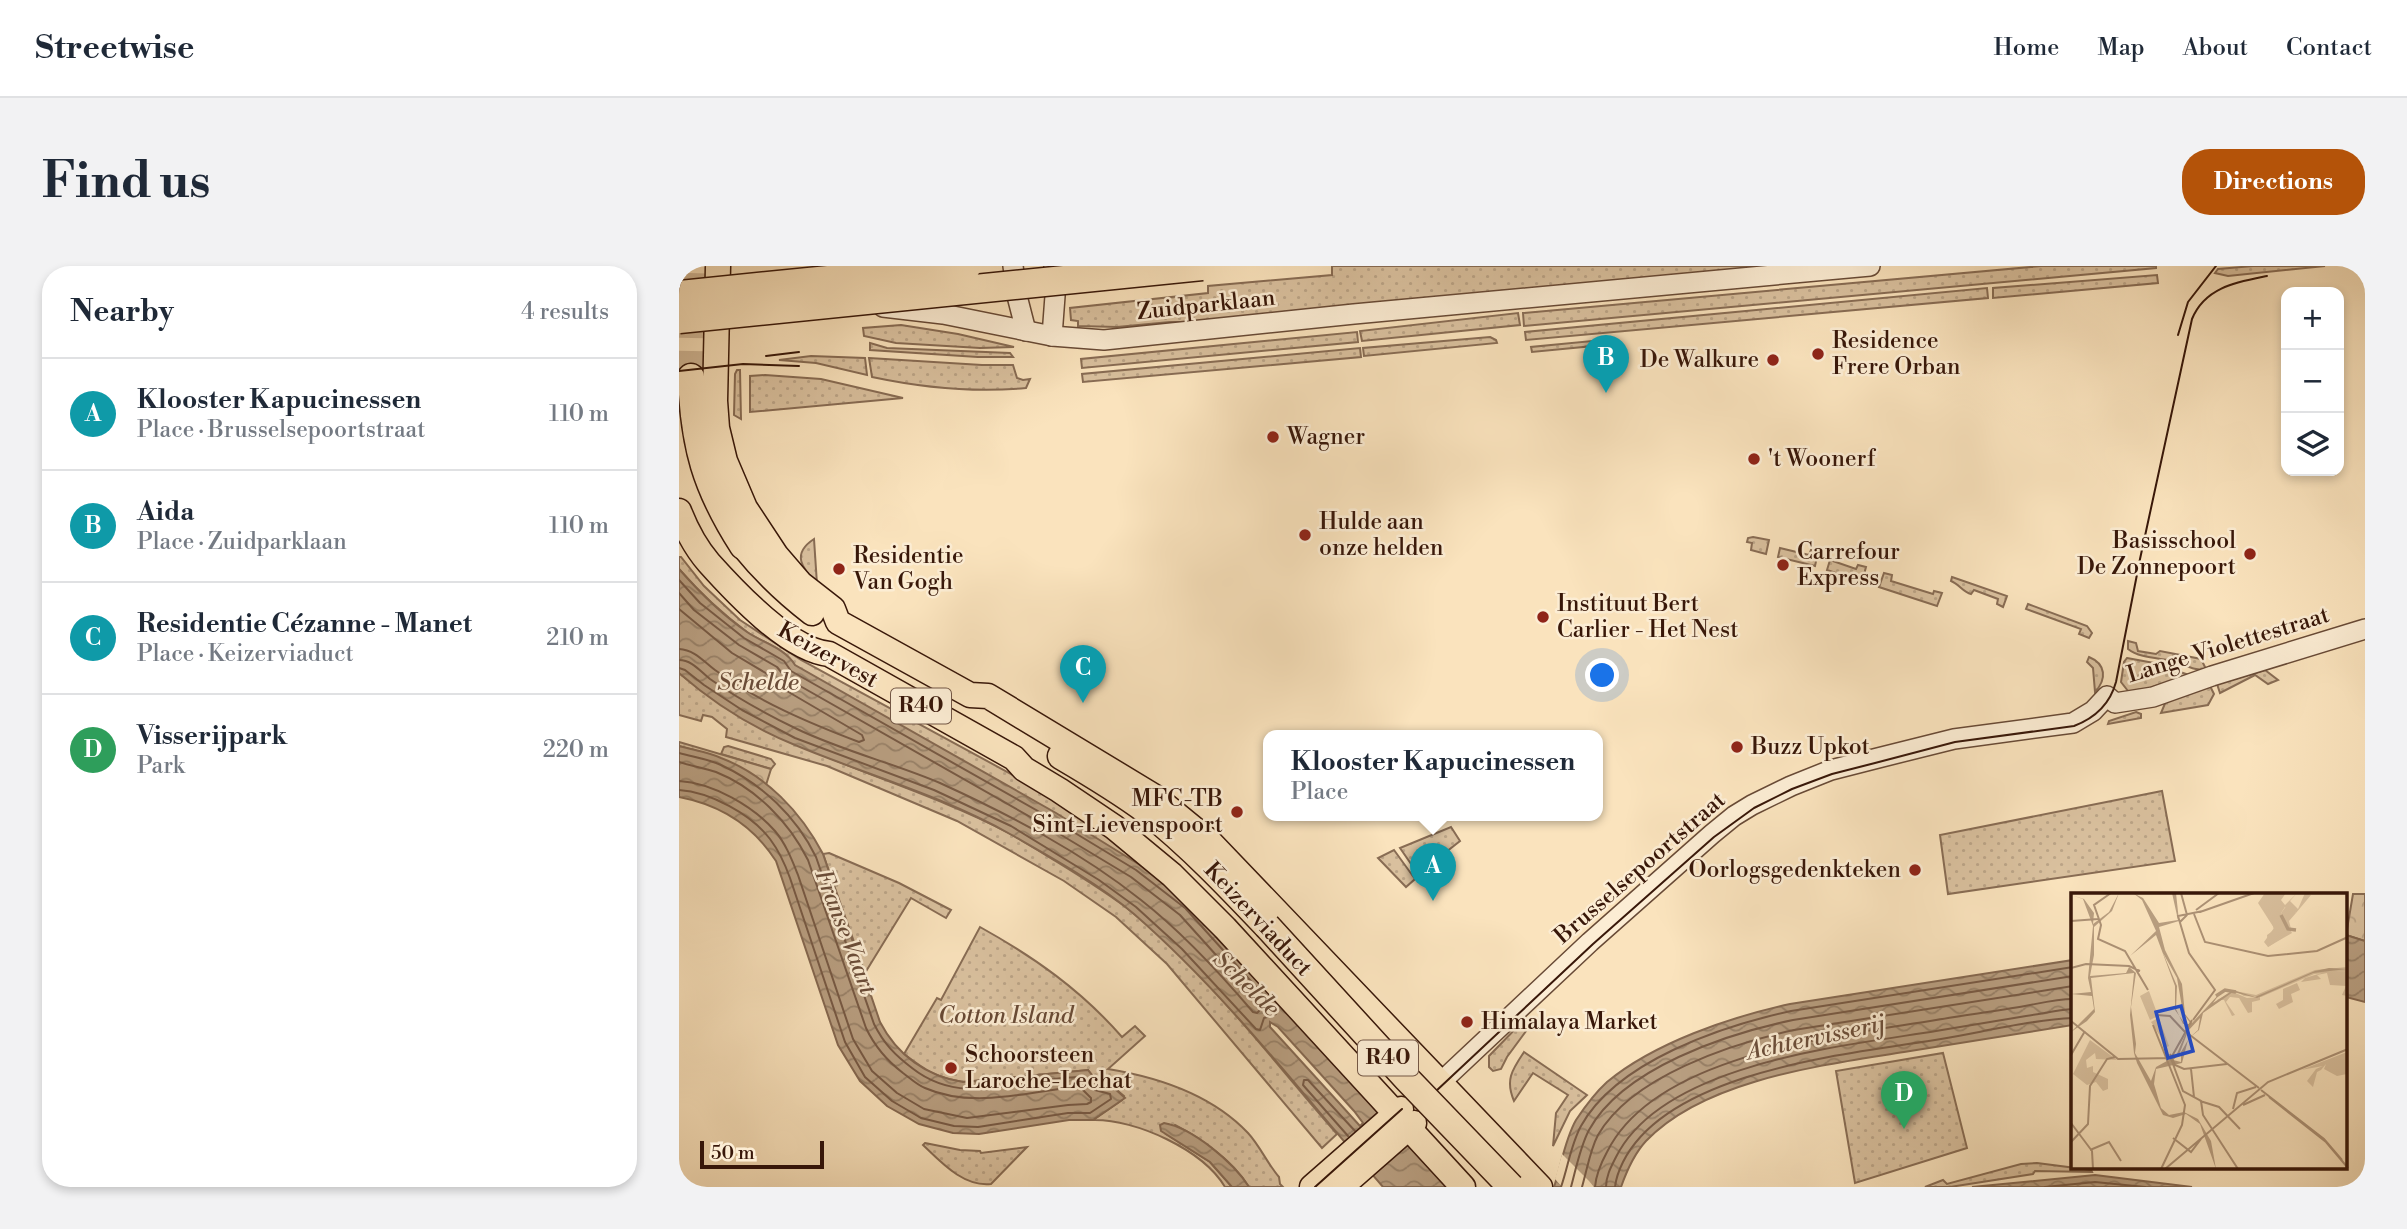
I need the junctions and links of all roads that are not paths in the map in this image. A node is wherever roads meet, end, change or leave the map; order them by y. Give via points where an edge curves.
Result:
1 (848, 266) edge
2 (967, 266) edge
3 (1013, 266) edge
4 (1054, 266) edge
5 (1202, 266) edge
6 (1870, 266) edge
7 (718, 274) edge
8 (679, 285) edge
9 (679, 295) edge
10 (679, 319) edge
11 (717, 323) junction
12 (679, 330) edge
13 (1026, 331) junction
14 (1052, 336) junction
15 (691, 377) tunnel mouth
16 (679, 424) edge
17 (679, 511) edge
18 (735, 551) junction
19 (838, 622) junction
20 (2365, 629) edge
21 (829, 654) junction
22 (970, 695) junction
23 (2107, 696) joint
24 (1061, 756) joint
25 (1014, 758) junction
26 (1110, 805) joint
27 (1261, 932) junction
28 (1436, 1086) junction
29 (1402, 1121) junction
30 (1356, 1161) junction
31 (1312, 1187) edge
32 (1341, 1187) edge
33 (1464, 1187) edge
34 (1489, 1187) edge
35 (1511, 1187) edge
36 (1540, 1187) edge

1 - 7 street
2 - 9 highway, bridge
3 - 13 street
4 - 14 street
5 - 10 highway, bridge
6 - 14 street, Zuidparklaan via 1104,340
7 - 8 main road
7 - 11 main road, R40
11 - 12 main road
11 - 13 street, Zuidparklaan via 885,307
11 - 19 main road, Keizervest / R40 via 717,428 737,491 776,555 800,584 833,609
13 - 14 street, Zuidparklaan
15 - 18 highway, R40 via 699,452
16 - 18 highway, R40 via 708,521
17 - 21 main road, Keizervest / R40 via 709,562 746,602 797,641 817,653
18 - 19 main road, R40 via 824,622
18 - 21 main road, R40 via 766,603 821,643
19 - 22 main road, Keizervest / R40
20 - 23 street, Lange Violettestraat via 2134,702 2115,703
21 - 25 main road, Keizervest / R40
22 - 24 main road, Keizerviaduct / R40 via 979,710
22 - 28 main road via 988,696 1155,797 1210,842
23 - 28 street, Brusselsepoortstraat via 2094,711 2073,723 1941,742 1831,771 1752,805 1712,834 1590,942
24 - 27 highway, Keizerviaduct / R40 via 1155,818 1205,862
25 - 26 main road, R40 via 1030,757
25 - 29 main road via 1114,827 1172,875
26 - 27 highway, R40
27 - 34 highway, Keizerviaduct / R40
27 - 35 highway, Keizerviaduct / R40, bridge
28 - 36 main road
29 - 30 main road
29 - 33 main road
30 - 31 main road
30 - 32 main road

